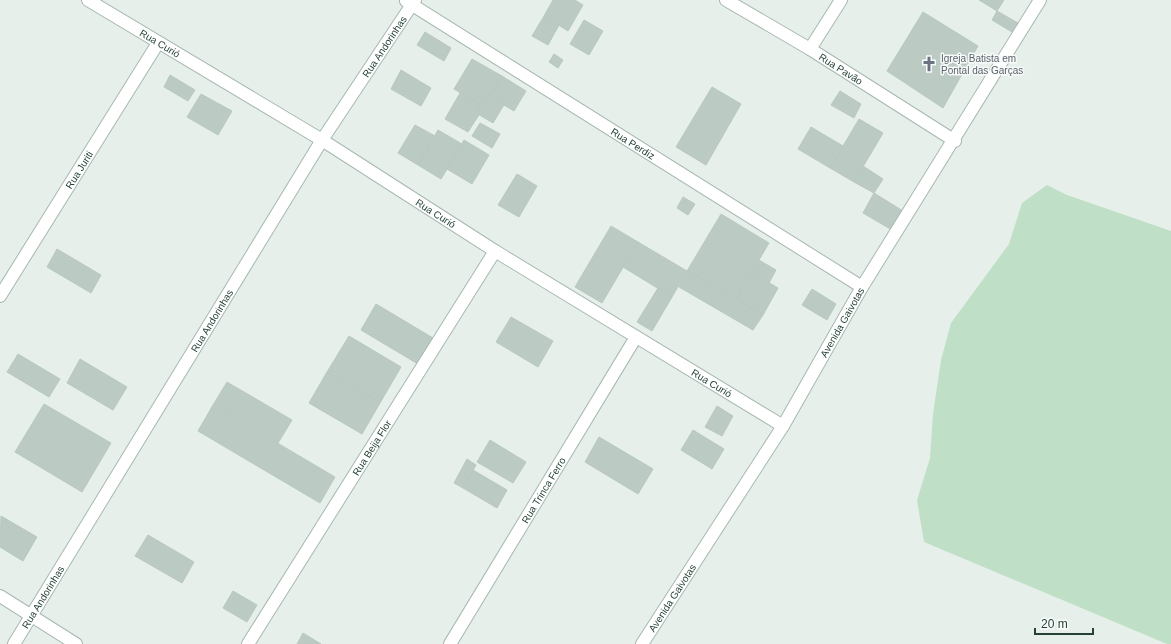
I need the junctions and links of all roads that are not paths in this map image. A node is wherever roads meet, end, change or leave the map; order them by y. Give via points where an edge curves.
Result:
1 (88, 0) edge
2 (726, 0) edge
3 (841, 0) edge
4 (1040, 0) edge
5 (411, 1) edge
6 (158, 43) junction
7 (810, 49) junction
8 (322, 140) junction
9 (954, 141) junction
10 (495, 251) junction
11 (862, 287) junction
12 (0, 296) edge
13 (636, 337) junction
14 (784, 426) junction
15 (0, 596) edge
16 (32, 616) junction
17 (14, 644) edge
18 (76, 644) edge
19 (248, 644) edge
20 (450, 644) edge
21 (642, 644) edge

1 - 6 street, Rua Curió
2 - 7 street, Rua Pavão
3 - 7 street
4 - 9 street, Avenida Gaivotas
5 - 8 street, Rua Andorinhas
5 - 11 street, Rua Perdiz
6 - 8 street, Rua Curió
6 - 12 street, Rua Juriti
7 - 9 street, Rua Pavão
8 - 10 street, Rua Curió
8 - 16 street, Rua Andorinhas
9 - 11 street, Avenida Gaivotas
10 - 13 street, Rua Curió
10 - 19 street, Rua Beija Flor
11 - 14 street, Avenida Gaivotas
13 - 14 street, Rua Curió
13 - 20 street, Rua Trinca Ferro
14 - 21 street, Avenida Gaivotas
15 - 16 street
16 - 17 street, Rua Andorinhas
16 - 18 street

